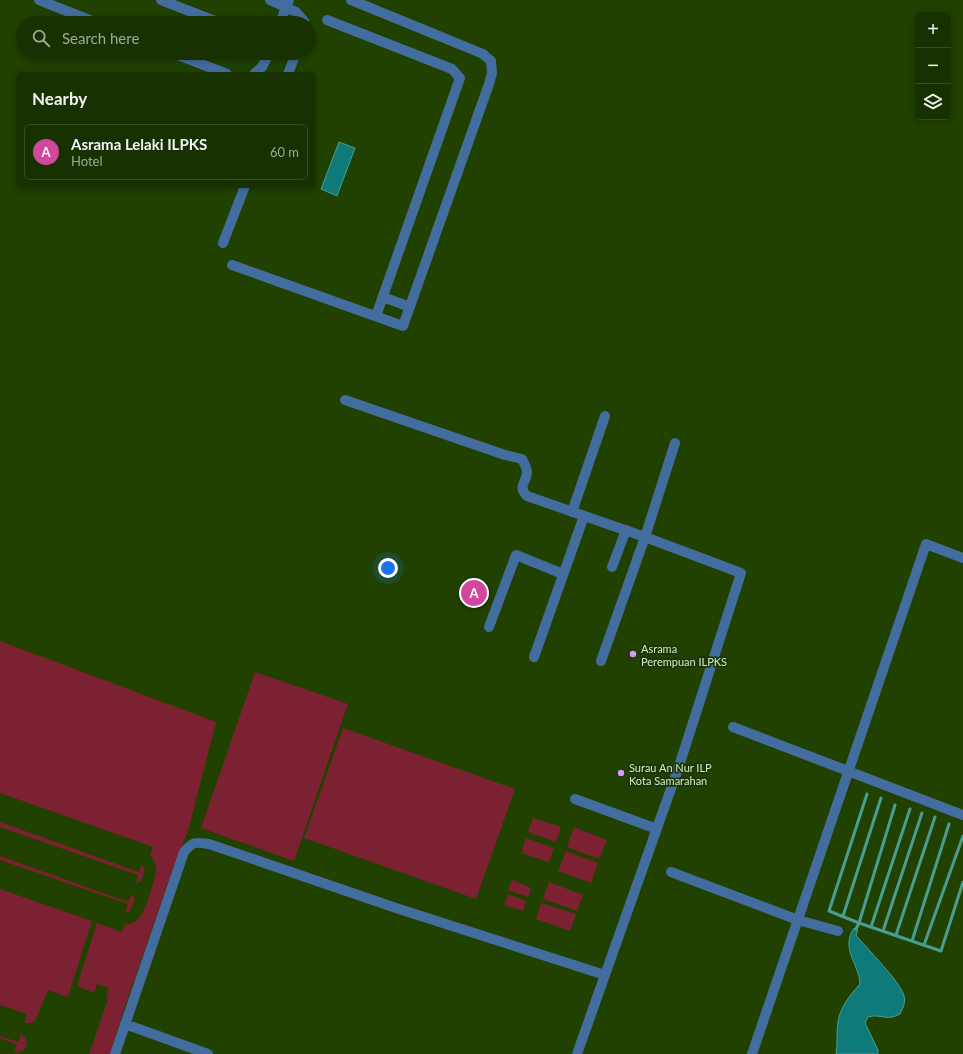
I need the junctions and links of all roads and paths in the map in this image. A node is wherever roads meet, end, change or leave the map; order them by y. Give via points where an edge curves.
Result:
1 (39, 0) edge
2 (161, 0) edge
3 (270, 0) edge
4 (351, 0) edge
5 (288, 3) edge
6 (79, 16) edge
7 (202, 16) edge
8 (283, 16) edge
9 (300, 16) edge
10 (327, 20) dead end
11 (191, 60) edge
12 (266, 60) edge
13 (293, 60) edge
14 (222, 72) edge
15 (256, 72) edge
16 (289, 72) edge
17 (244, 188) edge
18 (223, 243) dead end
19 (232, 265) dead end
20 (384, 297) junction
21 (410, 307) junction
22 (376, 316) junction
23 (345, 400) dead end
24 (605, 416) dead end
25 (675, 443) dead end
26 (572, 512) junction
27 (584, 516) junction
28 (626, 530) junction
29 (645, 536) junction
30 (963, 558) edge
31 (612, 567) dead end
32 (563, 574) junction
33 (489, 627) dead end
34 (534, 657) dead end
35 (601, 661) dead end
36 (733, 727) dead end
37 (848, 772) junction
38 (575, 799) dead end
39 (963, 815) edge
40 (657, 829) junction
41 (671, 872) dead end
42 (798, 920) junction
43 (838, 931) dead end
44 (605, 975) junction
45 (125, 1024) junction
46 (115, 1054) edge
47 (208, 1054) edge
48 (577, 1054) edge
49 (752, 1054) edge

1 - 6 street
2 - 7 street
3 - 5 street
4 - 21 street via 483,54 491,61 492,73 489,84
5 - 8 street
5 - 9 street
10 - 20 street via 452,69 460,78
11 - 14 street
12 - 15 street
13 - 16 street
17 - 18 street
19 - 22 street
20 - 21 street
20 - 22 street
21 - 22 street via 403,326
23 - 26 street via 522,459 527,472 522,486 523,493
24 - 26 street
25 - 29 street
26 - 27 street
27 - 28 street
27 - 32 street
28 - 29 street
28 - 31 street
29 - 35 street
29 - 40 street via 741,573
30 - 37 street via 926,544
32 - 33 street via 516,554
32 - 34 street
36 - 37 street
37 - 39 street
37 - 42 street
38 - 40 street
40 - 44 street
41 - 42 street
42 - 43 street
42 - 49 street
44 - 45 street via 197,842 184,852
44 - 48 street
45 - 46 street
45 - 47 street

